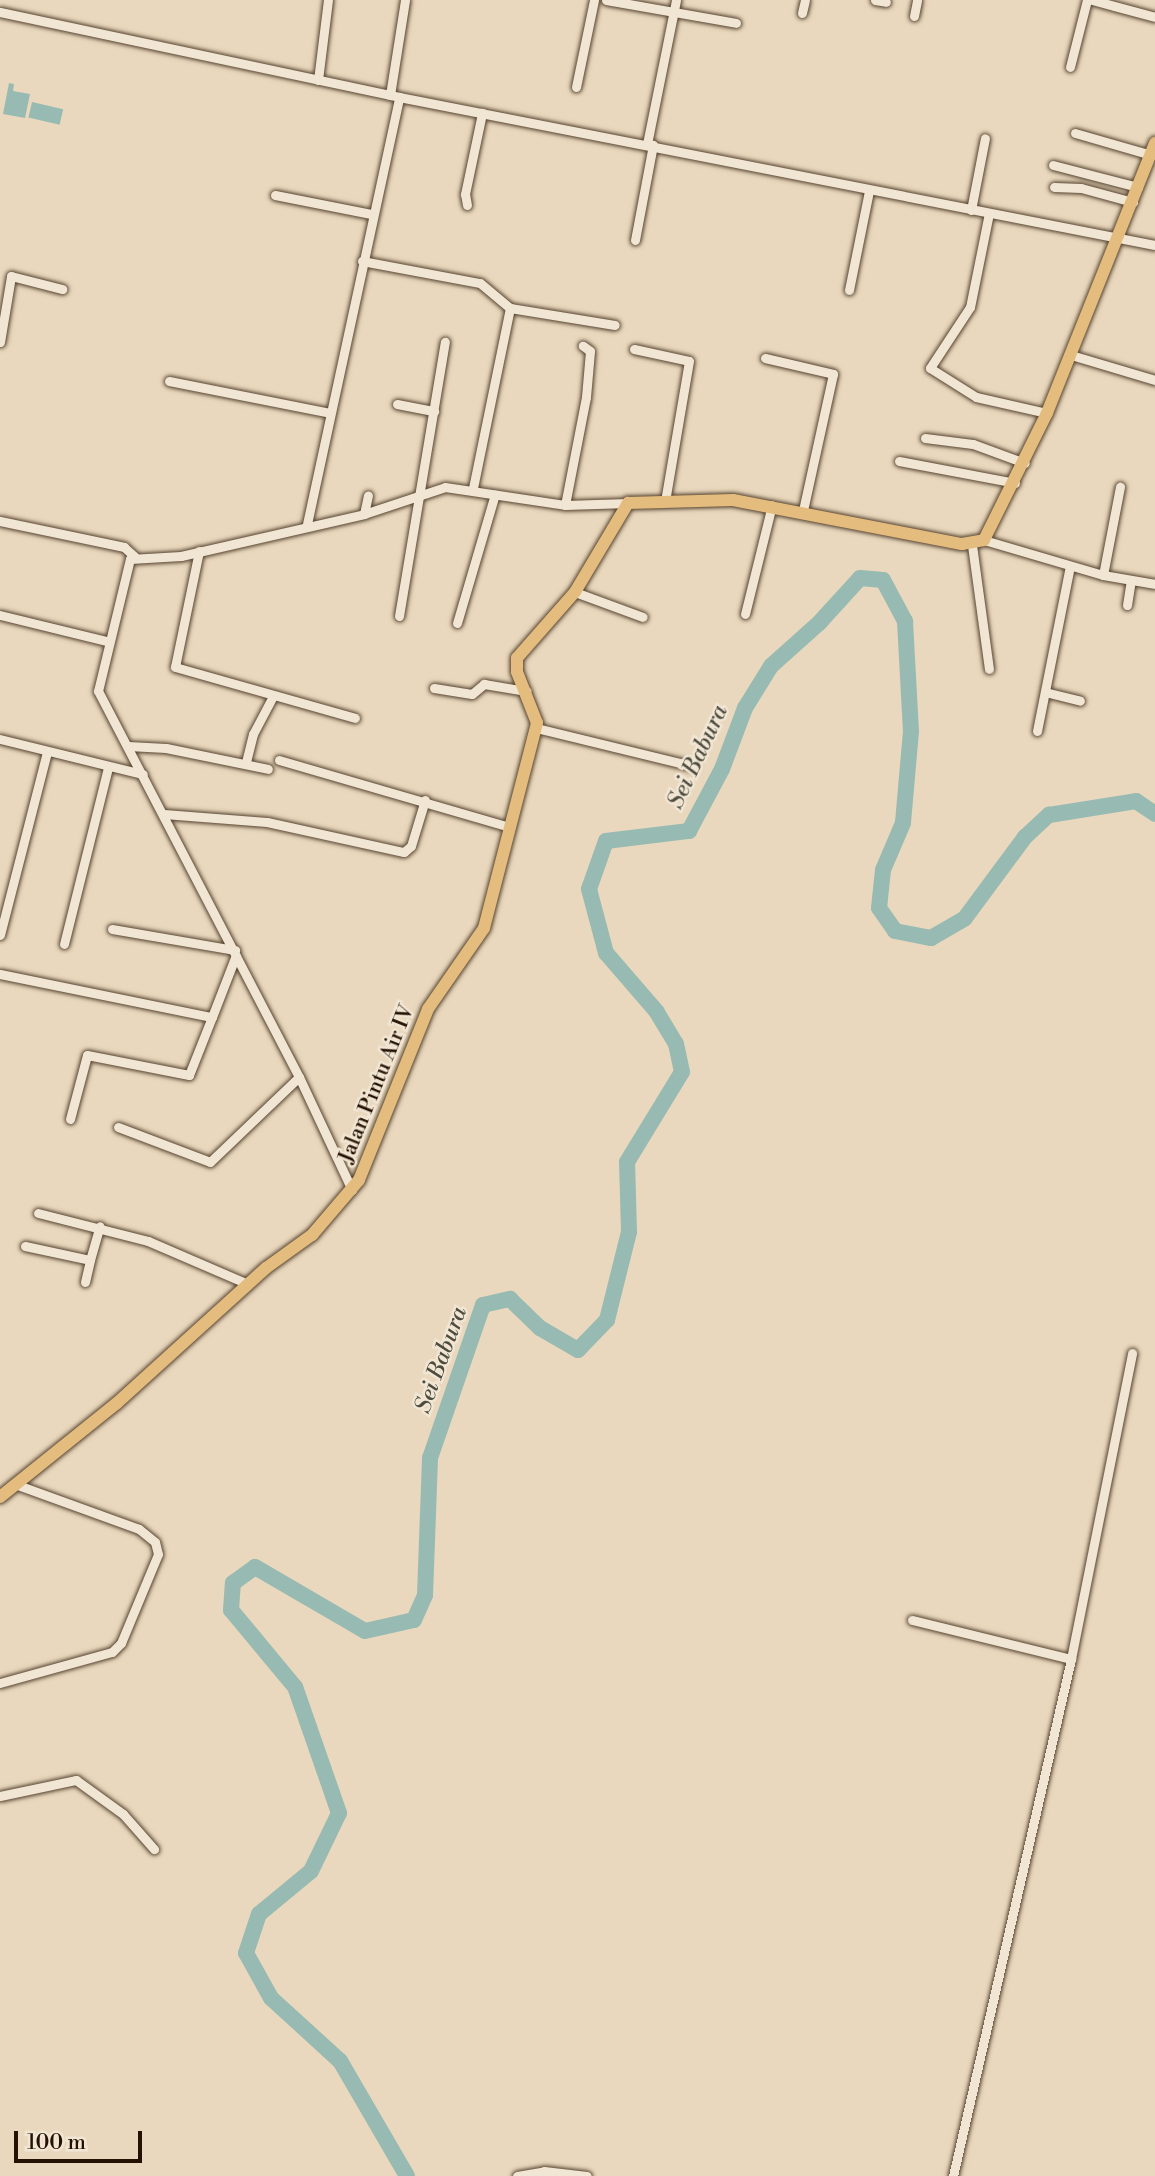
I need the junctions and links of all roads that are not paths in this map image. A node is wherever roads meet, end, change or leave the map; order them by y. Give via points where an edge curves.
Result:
1 (328, 0) edge
2 (405, 0) edge
3 (594, 0) edge
4 (606, 0) edge
5 (676, 0) edge
6 (805, 0) edge
7 (917, 0) edge
8 (1090, 0) edge
9 (673, 11) junction
10 (0, 12) edge
11 (803, 13) dead end
12 (914, 16) dead end
13 (1155, 17) edge
14 (736, 23) dead end
15 (1070, 67) dead end
16 (318, 80) junction
17 (576, 87) dead end
18 (394, 96) junction
19 (482, 113) junction
20 (1075, 133) dead end
21 (985, 138) dead end
22 (650, 144) junction
23 (1153, 149) edge
24 (1053, 165) dead end
25 (1054, 187) dead end
26 (1138, 187) junction
27 (869, 191) junction
28 (275, 195) dead end
29 (1133, 202) junction
30 (467, 205) dead end
31 (971, 210) junction
32 (989, 213) junction
33 (371, 214) junction
34 (1119, 238) junction
35 (635, 240) dead end
36 (1155, 245) edge
37 (362, 261) junction
38 (62, 289) dead end
39 (849, 290) dead end
40 (510, 308) junction
41 (615, 325) dead end
42 (0, 342) edge
43 (445, 342) dead end
44 (583, 346) dead end
45 (634, 349) dead end
46 (1071, 355) junction
47 (765, 358) dead end
48 (1155, 380) edge
49 (169, 382) dead end
50 (397, 404) dead end
51 (434, 411) junction
52 (1047, 413) junction
53 (330, 414) junction
54 (925, 438) dead end
55 (900, 461) dead end
56 (1025, 463) junction
57 (1015, 483) junction
58 (1121, 487) dead end
59 (474, 488) junction
60 (495, 494) junction
61 (368, 495) dead end
62 (421, 497) junction
63 (665, 501) junction
64 (628, 503) junction
65 (565, 505) junction
66 (772, 505) junction
67 (803, 510) junction
68 (364, 514) junction
69 (0, 521) edge
70 (307, 524) junction
71 (978, 542) junction
72 (199, 551) junction
73 (135, 556) junction
74 (1070, 566) junction
75 (1103, 575) junction
76 (1131, 580) junction
77 (1155, 584) edge
78 (575, 592) junction
79 (1127, 605) dead end
80 (745, 614) dead end
81 (0, 615) edge
82 (399, 616) dead end
83 (643, 617) dead end
84 (457, 623) dead end
85 (107, 641) junction
86 (989, 669) dead end
87 (434, 688) dead end
88 (526, 691) junction
89 (1045, 692) junction
90 (272, 698) junction
91 (1080, 701) dead end
92 (355, 718) dead end
93 (536, 728) junction
94 (1037, 731) dead end
95 (0, 739) edge
96 (128, 746) junction
97 (47, 752) junction
98 (279, 760) dead end
99 (246, 762) junction
100 (692, 766) dead end
101 (108, 768) junction
102 (268, 769) dead end
103 (143, 774) junction
104 (425, 800) junction
105 (164, 814) junction
106 (510, 827) junction
107 (112, 929) dead end
108 (0, 935) edge
109 (64, 944) dead end
110 (236, 952) junction
111 (0, 974) edge
112 (212, 1017) junction
113 (299, 1077) junction
114 (70, 1119) dead end
115 (118, 1127) dead end
116 (352, 1189) junction
117 (38, 1213) dead end
118 (100, 1226) junction
119 (25, 1246) dead end
120 (90, 1260) junction
121 (85, 1282) dead end
122 (248, 1284) junction
123 (1132, 1353) dead end
124 (15, 1484) junction
125 (0, 1497) edge
126 (912, 1620) dead end
127 (1072, 1658) junction
128 (0, 1682) edge
129 (0, 1796) edge
130 (154, 1849) dead end
131 (517, 2176) edge
132 (587, 2176) edge
133 (953, 2176) edge

1 - 16 street
2 - 18 street
3 - 17 street
4 - 9 street
5 - 9 street
6 - 11 street
7 - 12 street
8 - 13 street
8 - 15 street
9 - 14 street
9 - 22 street
10 - 16 street
16 - 18 street
18 - 19 street
18 - 33 street
19 - 22 street
19 - 30 street via 465,194
20 - 23 street
21 - 31 street
22 - 27 street
22 - 35 street
23 - 26 main road
24 - 26 street
25 - 29 street via 1081,188
26 - 29 main road
27 - 31 street
27 - 39 street
28 - 33 street
29 - 34 main road
31 - 32 street
32 - 34 street
32 - 52 street via 970,307 930,368 976,397
33 - 37 street
34 - 36 street
34 - 46 main road
37 - 40 street via 480,283
37 - 53 street
38 - 42 street via 11,276
40 - 41 street
40 - 59 street
43 - 51 street
44 - 65 street via 590,351 586,397
45 - 63 street via 689,361
46 - 48 street
46 - 52 main road
47 - 67 street via 833,374
49 - 53 street
50 - 51 street
51 - 62 street
52 - 56 main road
53 - 70 street
54 - 56 street via 973,444
55 - 57 street
56 - 57 main road
57 - 71 main road
58 - 75 street
59 - 60 street
59 - 62 street via 444,487
60 - 65 street
60 - 84 street
61 - 68 street
62 - 68 street
62 - 82 street
63 - 64 main road
63 - 66 main road via 733,500
64 - 65 street
64 - 78 main road, Jalan Pintu Air IV
66 - 67 main road
66 - 80 street
67 - 71 main road
68 - 70 street
69 - 73 street via 124,547
70 - 72 street
71 - 74 street
71 - 86 street
72 - 73 street
72 - 90 street via 175,667
73 - 85 street via 130,559
74 - 75 street
74 - 89 street
75 - 76 street
76 - 77 street
76 - 79 street
78 - 83 street
78 - 88 main road, Jalan Pintu Air IV via 517,658 517,672
81 - 85 street
85 - 96 street via 98,691
87 - 88 street via 472,694 484,684
88 - 93 main road, Jalan Pintu Air IV
89 - 91 street
89 - 94 street
90 - 92 street
90 - 99 street
93 - 100 street
93 - 106 main road, Jalan Pintu Air IV
95 - 97 street
96 - 99 street
96 - 103 street
97 - 101 street
97 - 108 street
98 - 104 street
99 - 102 street
101 - 103 street
101 - 109 street
103 - 105 street
104 - 105 street via 411,846 404,852 267,822
104 - 106 street
105 - 110 street
106 - 116 main road, Jalan Pintu Air IV via 483,932 428,1009 364,1172
107 - 110 street
110 - 112 street
110 - 113 street
111 - 112 street
112 - 114 street via 189,1075 87,1055
113 - 115 street via 208,1163
113 - 116 street
116 - 122 main road, Jalan Pintu Air IV via 312,1235
117 - 118 street
118 - 120 street
118 - 122 street via 176,1251
119 - 120 street
120 - 121 street
122 - 124 main road, Jalan Pintu Air IV via 117,1403
123 - 127 street
124 - 125 main road, Jalan Pintu Air IV
124 - 128 street via 139,1529 155,1542 158,1554 121,1643 113,1651
126 - 127 street
127 - 133 street
129 - 130 street via 76,1780 123,1814
131 - 132 street via 544,2171

